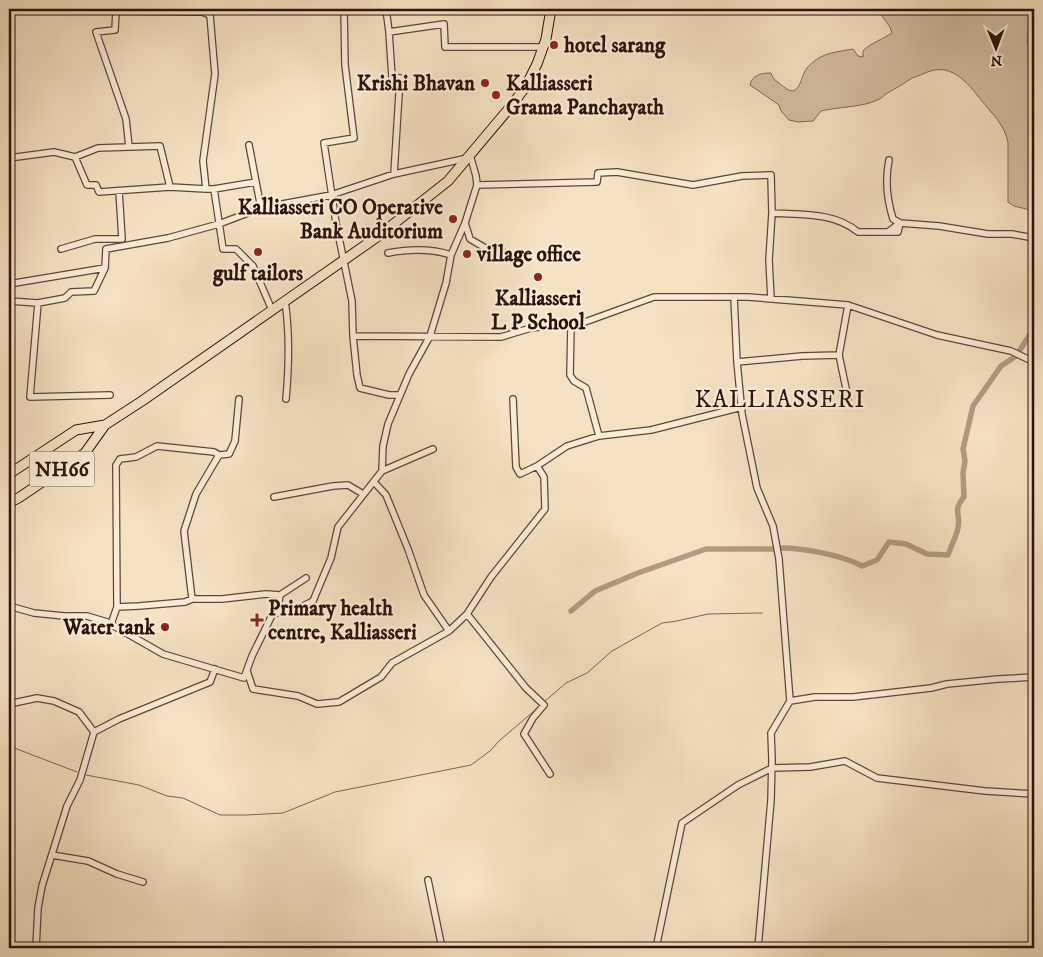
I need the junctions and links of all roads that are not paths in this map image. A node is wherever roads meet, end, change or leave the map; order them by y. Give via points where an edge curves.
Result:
1 (344, 9) edge
2 (386, 9) edge
3 (552, 9) edge
4 (202, 11) edge
5 (389, 32) junction
6 (543, 47) junction
7 (249, 145) dead end
8 (129, 147) junction
9 (75, 157) junction
10 (469, 157) junction
11 (9, 158) edge
12 (888, 160) dead end
13 (394, 174) junction
14 (256, 182) junction
15 (477, 185) junction
16 (170, 187) junction
17 (214, 188) junction
18 (206, 189) junction
19 (119, 191) junction
20 (331, 195) junction
21 (261, 208) junction
22 (772, 213) junction
23 (465, 223) junction
24 (900, 223) junction
25 (219, 224) junction
26 (1034, 238) edge
27 (61, 248) dead end
28 (388, 253) dead end
29 (451, 255) junction
30 (529, 258) dead end
31 (344, 260) junction
32 (105, 268) junction
33 (9, 284) edge
34 (734, 297) junction
35 (771, 299) junction
36 (9, 301) edge
37 (284, 301) junction
38 (38, 303) junction
39 (848, 305) junction
40 (272, 310) junction
41 (571, 324) junction
42 (354, 336) junction
43 (430, 336) junction
44 (838, 355) junction
45 (737, 362) junction
46 (1034, 362) edge
47 (110, 395) dead end
48 (400, 395) junction
49 (848, 398) dead end
50 (239, 399) dead end
51 (286, 399) dead end
52 (513, 400) dead end
53 (742, 406) junction
54 (105, 425) junction
55 (599, 436) junction
56 (433, 449) dead end
57 (219, 454) junction
58 (537, 466) junction
59 (382, 471) junction
60 (9, 474) edge
61 (374, 482) junction
62 (363, 494) junction
63 (274, 498) dead end
64 (9, 503) edge
65 (306, 578) dead end
66 (280, 595) junction
67 (192, 599) junction
68 (9, 606) edge
69 (117, 607) junction
70 (273, 613) junction
71 (467, 614) junction
72 (111, 624) junction
73 (449, 631) junction
74 (215, 669) junction
75 (247, 671) junction
76 (1034, 677) edge
77 (790, 701) junction
78 (9, 704) edge
79 (94, 732) junction
80 (772, 768) junction
81 (550, 774) dead end
82 (1034, 794) edge
83 (52, 854) junction
84 (428, 880) dead end
85 (144, 882) dead end
86 (36, 948) edge
87 (442, 948) edge
88 (656, 948) edge
89 (758, 948) edge

1 - 20 street via 345,65 354,138 324,143
2 - 5 street
3 - 6 highway, NH66
4 - 8 street via 116,11 115,30 96,32 126,119
4 - 18 street via 210,15 215,74 202,161
5 - 6 street via 444,24 445,47
5 - 13 street via 392,76 400,78
6 - 10 highway, NH66 via 526,86
7 - 14 street
8 - 9 street via 98,148
8 - 16 street via 160,146
9 - 11 street via 54,152
9 - 19 street via 87,185 96,185 98,192
10 - 13 street
10 - 15 street
10 - 31 highway, NH66 via 428,198
12 - 24 street via 888,202 893,219
13 - 20 street
14 - 17 street
14 - 21 street
15 - 22 street via 597,182 598,173 617,172 693,185 742,176 771,175
15 - 23 street
16 - 18 street
16 - 19 street
17 - 18 street
17 - 25 street
19 - 27 street via 122,239 95,239
20 - 21 street
20 - 31 street
21 - 25 street
22 - 24 street via 829,216 858,232 898,232
22 - 35 street
23 - 29 street
23 - 30 street via 470,239 487,250
24 - 26 street
25 - 32 street via 168,238 106,248
25 - 40 street via 223,248 236,250 254,266
28 - 29 street via 437,250
29 - 43 street
31 - 37 highway, NH66
31 - 42 street via 352,301
32 - 33 street
32 - 38 street via 94,291 71,292 65,298
34 - 35 street
34 - 41 street via 654,297
34 - 45 street
35 - 39 street
36 - 38 street
37 - 40 highway, NH66
37 - 51 street via 289,326
38 - 47 street via 30,397
39 - 44 street
39 - 46 street via 937,335 1012,352
40 - 54 highway, NH66
41 - 43 street via 531,328 501,338
41 - 55 street via 570,376 586,388
42 - 43 street
42 - 48 street via 360,388
43 - 48 street
44 - 45 street
44 - 49 street
45 - 53 street
48 - 59 street via 388,424
50 - 57 street via 235,441 229,454
52 - 58 street via 516,467 520,474
53 - 55 street via 651,430
53 - 77 street via 757,488 773,526 779,559
54 - 60 highway, NH66 via 76,430
54 - 64 highway, NH66 via 85,453
55 - 58 street via 567,446
56 - 59 street
57 - 67 street via 196,494 184,531
57 - 69 street via 157,446 136,457 120,459 116,465
58 - 71 street via 544,477 545,509 491,577
59 - 61 street
61 - 62 street
61 - 73 street via 386,495 424,595
62 - 63 street via 348,485
62 - 70 street via 338,527 331,558 313,601 291,612
65 - 66 street
66 - 67 street
66 - 70 street
67 - 69 street
68 - 72 street via 64,616 87,616
69 - 72 street
70 - 75 street
71 - 73 street
71 - 81 street via 526,688 542,703 524,734
72 - 74 street via 163,654
73 - 75 street via 392,663 381,678 339,702 317,704 298,696 253,689
74 - 75 street via 244,678
74 - 79 street via 210,682
76 - 77 street via 998,678 853,697
77 - 80 street via 771,733
78 - 79 street via 37,698 54,701 79,712
79 - 83 street
80 - 82 street via 810,767 844,761 877,778
80 - 88 street via 738,784 682,823
80 - 89 street
83 - 85 street via 88,861
83 - 86 street via 38,908
84 - 87 street

